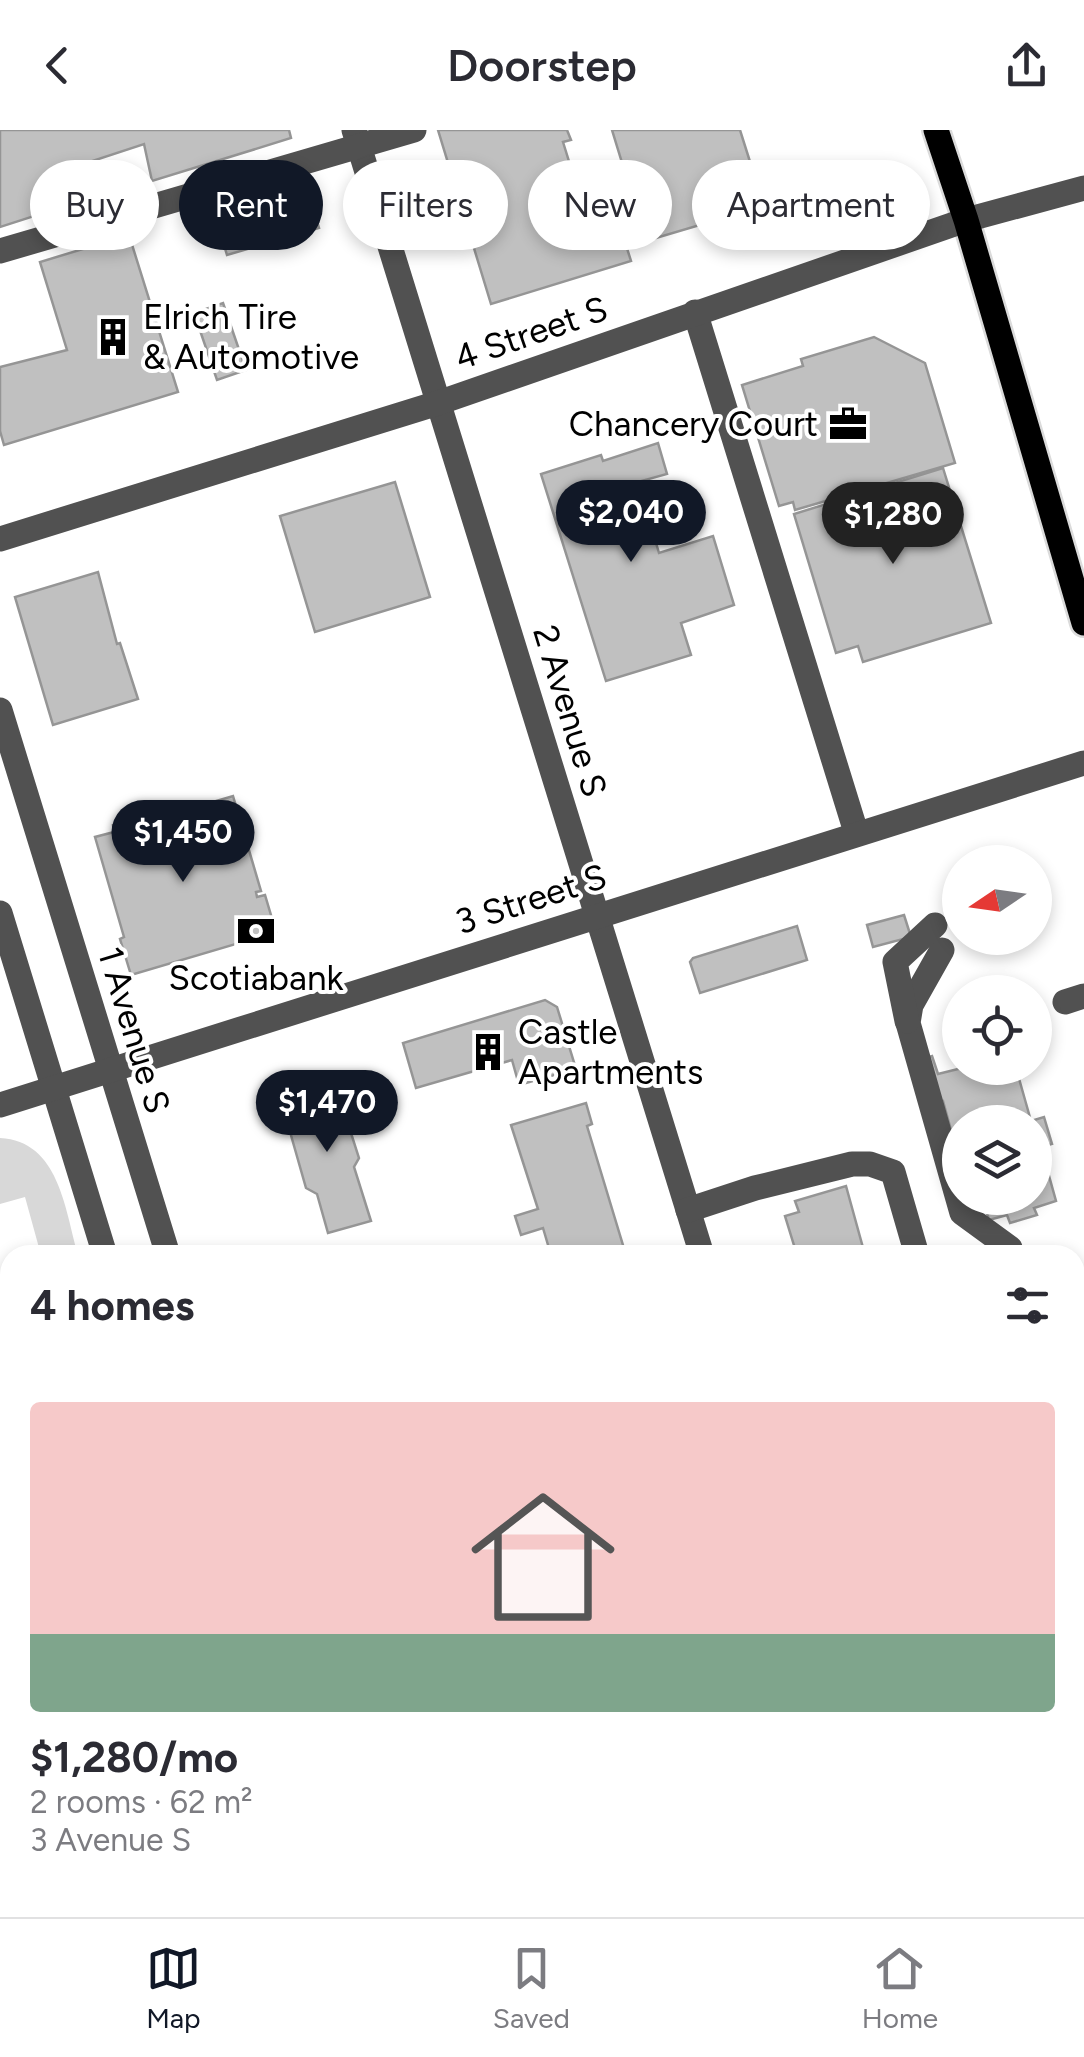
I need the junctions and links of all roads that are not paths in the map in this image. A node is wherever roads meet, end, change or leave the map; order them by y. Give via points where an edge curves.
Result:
1 (414, 130) edge
2 (936, 130) edge
3 (356, 139) edge
4 (1084, 188) edge
5 (966, 220) junction
6 (0, 252) edge
7 (695, 312) junction
8 (438, 403) junction
9 (0, 539) edge
10 (1084, 624) edge
11 (0, 710) edge
12 (1084, 763) edge
13 (856, 832) junction
14 (0, 913) edge
15 (596, 914) junction
16 (938, 937) dead end
17 (110, 1072) junction
18 (52, 1088) junction
19 (0, 1105) edge
20 (688, 1210) junction
21 (102, 1245) edge
22 (165, 1245) edge
23 (699, 1245) edge
24 (914, 1245) edge
25 (1006, 1245) edge

1 - 3 street
2 - 5 main road
3 - 6 street
3 - 8 street, 2 Avenue S
4 - 5 street, 4 Street S
5 - 7 street, 4 Street S
5 - 10 main road
7 - 8 street, 4 Street S
7 - 13 street
8 - 9 street, 4 Street S
8 - 15 street, 2 Avenue S
11 - 17 street, 1 Avenue S
12 - 13 street, 3 Street S
13 - 15 street, 3 Street S
14 - 18 street
15 - 17 street, 3 Street S
15 - 20 street, 2 Avenue S
16 - 25 street via 908,1024 962,1214
17 - 18 street, 3 Street S
17 - 22 street, 1 Avenue S
18 - 19 street, 3 Street S
18 - 21 street
20 - 23 street, 2 Avenue S
20 - 24 street via 794,1178 870,1164 893,1172

